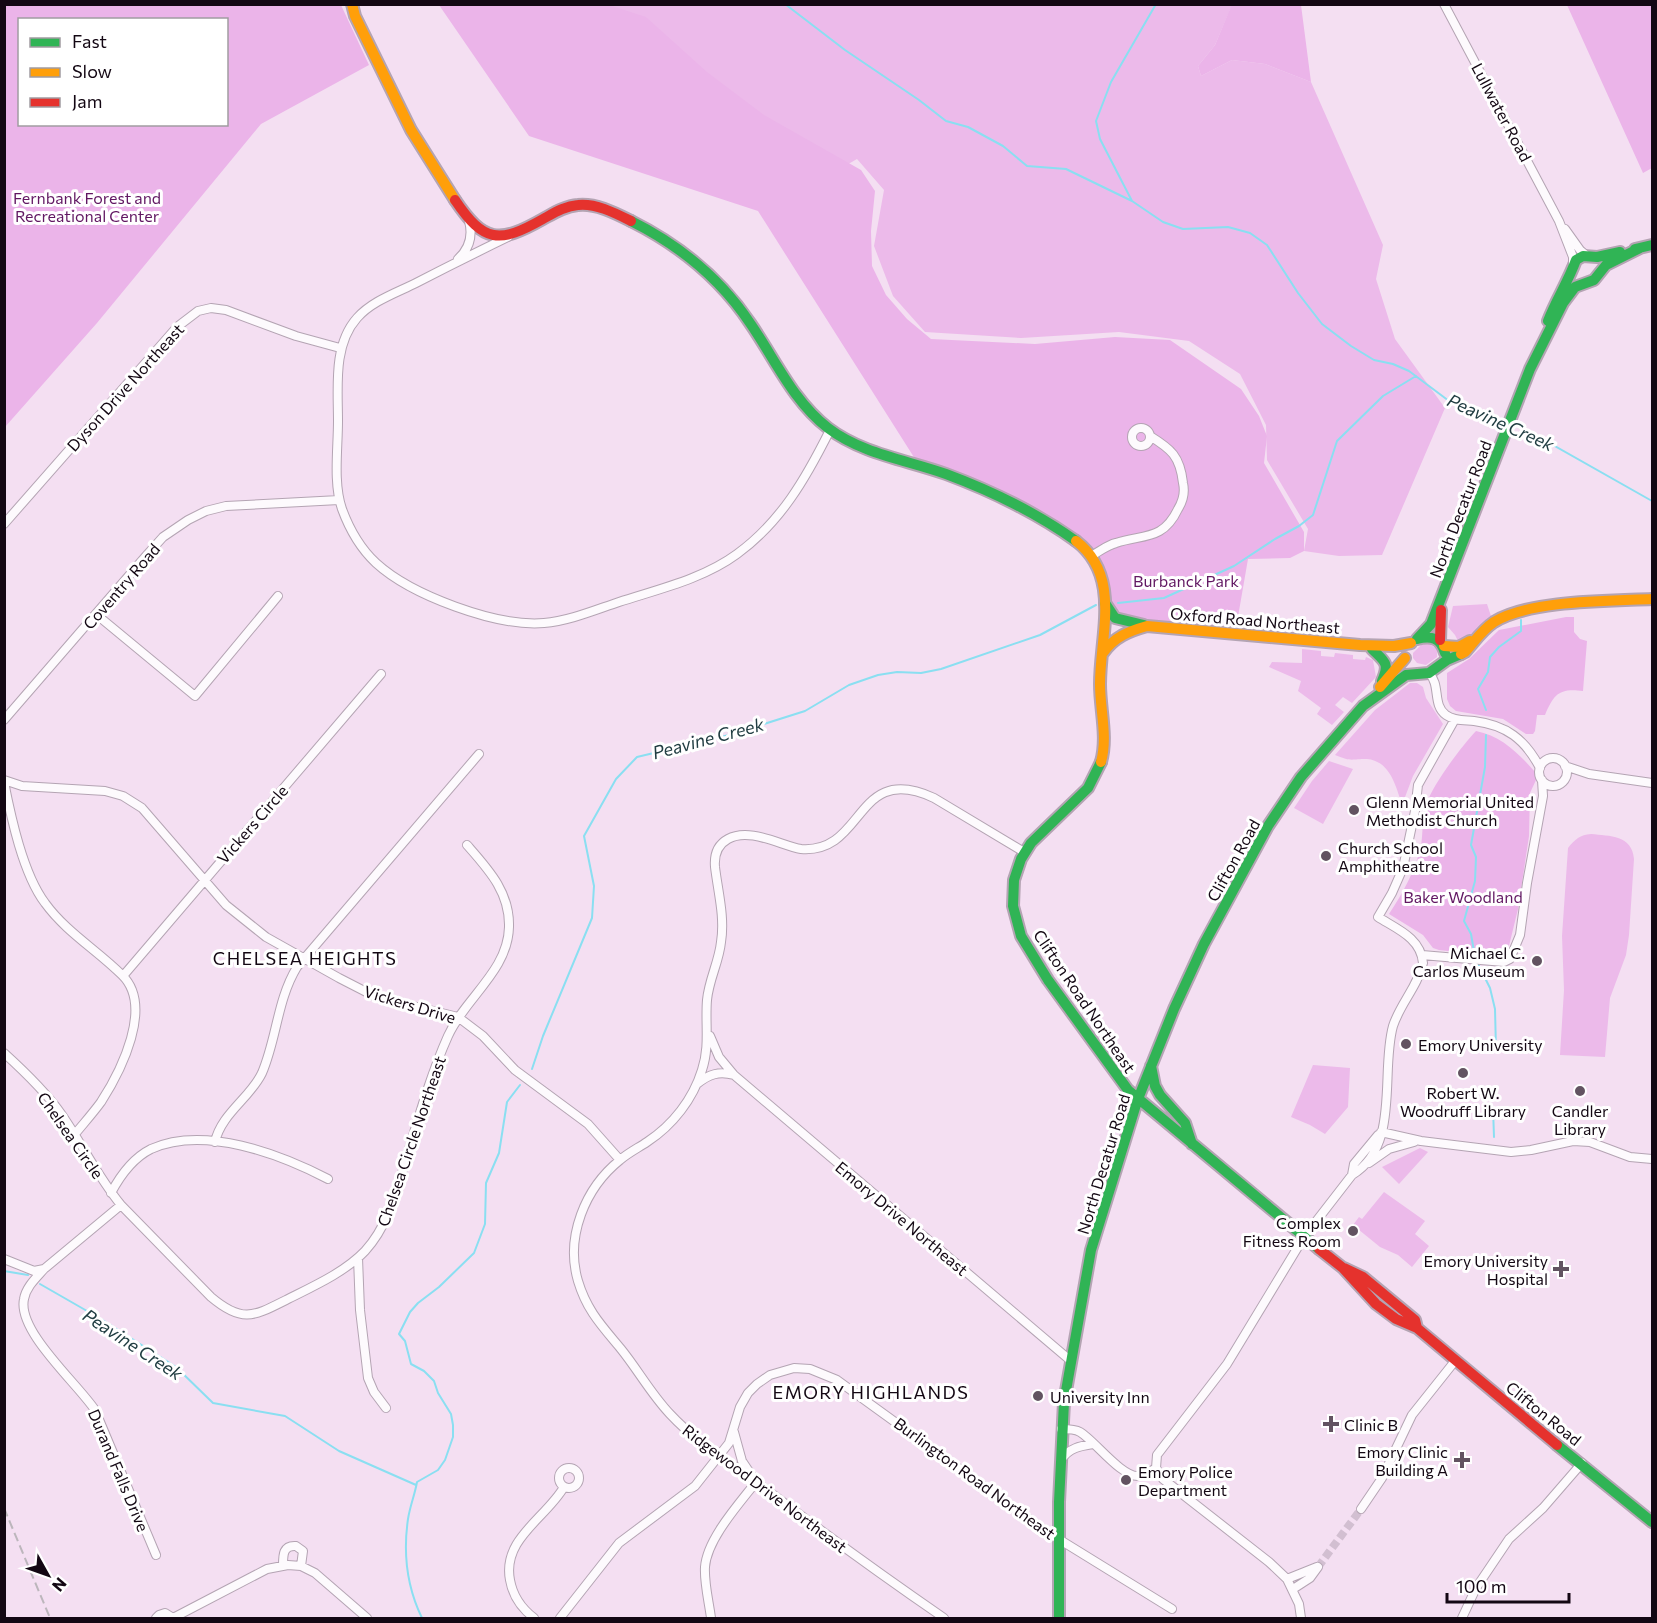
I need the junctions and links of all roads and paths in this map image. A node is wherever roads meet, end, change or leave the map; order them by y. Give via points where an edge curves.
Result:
1 (352, 4) edge
2 (1444, 4) edge
3 (465, 214) junction
4 (1559, 220) junction
5 (512, 234) junction
6 (1653, 244) edge
7 (1640, 248) junction
8 (1589, 256) junction
9 (450, 266) junction
10 (1573, 269) junction
11 (1599, 273) junction
12 (1586, 282) junction
13 (1545, 336) junction
14 (340, 348) junction
15 (830, 430) junction
16 (1150, 436) dead end
17 (339, 500) junction
18 (4, 524) edge
19 (1091, 556) junction
20 (1444, 592) junction
21 (278, 596) dead end
22 (1650, 599) edge
23 (1104, 600) junction
24 (97, 615) junction
25 (1147, 626) junction
26 (1486, 628) junction
27 (1414, 641) junction
28 (1442, 643) junction
29 (1360, 645) junction
30 (1372, 649) junction
31 (1103, 653) junction
32 (1405, 657) junction
33 (1443, 663) junction
34 (1424, 673) junction
35 (381, 674) dead end
36 (1378, 690) junction
37 (1363, 706) junction
38 (1455, 719) junction
39 (4, 720) edge
40 (479, 754) dead end
41 (1565, 766) junction
42 (1540, 768) junction
43 (1589, 774) junction
44 (1542, 780) junction
45 (1563, 780) junction
46 (4, 781) edge
47 (1653, 783) edge
48 (1552, 786) junction
49 (1543, 796) junction
50 (467, 844) dead end
51 (1024, 852) junction
52 (204, 879) junction
53 (1422, 955) junction
54 (303, 959) junction
55 (123, 976) junction
56 (458, 1017) junction
57 (1169, 1022) joint
58 (707, 1023) junction
59 (4, 1053) edge
60 (1151, 1066) junction
61 (734, 1075) junction
62 (696, 1085) junction
63 (1138, 1099) junction
64 (1152, 1111) junction
65 (1381, 1132) junction
66 (75, 1134) junction
67 (1421, 1141) junction
68 (215, 1142) junction
69 (1192, 1144) junction
70 (1653, 1159) edge
71 (620, 1160) junction
72 (1218, 1166) junction
73 (1361, 1170) junction
74 (1352, 1175) junction
75 (328, 1179) dead end
76 (111, 1192) junction
77 (121, 1205) junction
78 (1300, 1233) junction
79 (358, 1258) junction
80 (4, 1259) edge
81 (44, 1269) junction
82 (1071, 1361) junction
83 (1455, 1361) junction
84 (386, 1408) dead end
85 (1061, 1429) junction
86 (734, 1431) junction
87 (1093, 1444) junction
88 (719, 1455) junction
89 (1060, 1461) junction
90 (1582, 1463) junction
91 (1156, 1468) junction
92 (756, 1482) junction
93 (564, 1487) dead end
94 (1361, 1509) tunnel mouth
95 (1653, 1522) edge
96 (1059, 1539) junction
97 (156, 1556) dead end
98 (282, 1565) junction
99 (301, 1566) junction
100 (1287, 1579) junction
101 (1293, 1589) junction
102 (1172, 1609) dead end
103 (156, 1618) edge
104 (173, 1618) edge
105 (367, 1618) edge
106 (534, 1618) edge
107 (560, 1618) edge
108 (711, 1618) edge
109 (944, 1618) edge
110 (1059, 1618) edge
111 (1300, 1618) edge
112 (1462, 1618) edge

1 - 3 main road via 409,128
2 - 4 street, Lullwater Road
3 - 5 main road via 484,232
3 - 9 street via 470,227 468,248
4 - 8 street, Lullwater Road via 1580,250
4 - 10 street, Lullwater Road via 1573,257
5 - 9 street
5 - 15 main road, Clifton Road Northeast via 571,206 586,205 611,211 664,238 708,272 728,294 795,393
6 - 7 main road, North Decatur Road
7 - 8 main road, North Decatur Road
7 - 11 main road, North Decatur Road via 1610,262
8 - 10 main road, North Decatur Road via 1576,260
8 - 11 main road via 1598,263
9 - 14 street via 368,308 355,320
10 - 12 main road via 1578,280
10 - 13 main road, North Decatur Road via 1550,314
11 - 12 main road, North Decatur Road
12 - 13 main road, North Decatur Road via 1572,290
13 - 20 main road, North Decatur Road
14 - 17 street
14 - 18 street, Dyson Drive Northeast via 226,310 198,311 177,327
15 - 17 street via 784,509 736,555 683,582 544,623 484,615 411,587 365,551
15 - 19 main road, Clifton Road Northeast via 868,450 986,490 1076,540
16 - 19 street via 1176,458 1182,472 1182,503 1167,526 1153,535 1115,543
17 - 24 street, Coventry Road via 226,506 206,511 163,537
19 - 23 main road, Clifton Road Northeast via 1102,581
20 - 27 main road, North Decatur Road via 1431,624
20 - 28 main road, North Decatur Road via 1440,615
21 - 24 street via 195,696
22 - 26 main road via 1534,608 1505,616
23 - 25 main road, Oxford Road Northeast via 1115,618
23 - 31 main road, Clifton Road Northeast
24 - 39 street, Coventry Road
25 - 29 main road, Oxford Road Northeast
25 - 31 main road, Oxford Road Northeast via 1118,637
26 - 28 main road via 1459,647
26 - 33 main road via 1469,649
27 - 28 main road via 1429,636
27 - 29 main road, Oxford Road Northeast
27 - 32 main road
28 - 33 main road via 1446,654
29 - 30 main road, Oxford Road Northeast
30 - 32 main road, Oxford Road Northeast
30 - 36 main road via 1386,663
31 - 51 main road, Clifton Road Northeast via 1101,764 1085,790
32 - 34 main road via 1409,667
32 - 36 main road
33 - 34 main road
34 - 37 main road via 1401,678
34 - 38 street via 1435,681 1438,705 1446,716
35 - 52 street, Vickers Circle
36 - 37 main road
37 - 57 main road, Clifton Road via 1279,808 1212,929
38 - 42 street via 1489,723 1509,731 1532,753
38 - 53 street via 1418,785 1403,868 1378,916 1416,942
40 - 54 street
41 - 42 street via 1553,758 1545,760
41 - 43 street
41 - 45 street
42 - 44 street
43 - 45 street
43 - 47 street
44 - 48 street
44 - 49 street
45 - 48 street
46 - 52 street, Vickers Drive via 123,796 149,816
46 - 55 street via 27,868 38,892 67,927
48 - 49 street
49 - 53 street via 1520,935 1507,961
50 - 56 street, Chelsea Circle Northeast via 502,889 509,926 498,963
51 - 58 street, Ridgewood Drive Northeast via 934,798 906,790 889,791 873,799 843,836 818,848 788,846 742,835 726,840 717,850 715,862 722,930 710,981
51 - 63 main road, Clifton Road Northeast via 1013,894 1015,919 1024,941 1112,1071
52 - 54 street, Vickers Drive via 245,922
52 - 55 street, Vickers Circle
53 - 65 street via 1422,969 1392,1029
54 - 56 street, Vickers Drive via 376,997
54 - 68 street via 282,1000 261,1073 220,1126
55 - 66 street via 135,1001 134,1026 107,1092
56 - 71 street, Vickers Drive via 483,1036 515,1070 588,1124
56 - 79 street, Chelsea Circle Northeast via 438,1061 387,1217
57 - 60 main road, North Decatur Road
58 - 61 street, Emory Drive Northeast via 715,1050
58 - 62 street, Ridgewood Drive Northeast via 706,1053
59 - 66 street, Chelsea Circle via 38,1086
60 - 63 main road, North Decatur Road
60 - 69 main road via 1155,1086 1185,1123
61 - 62 street via 713,1074
61 - 82 street, Emory Drive Northeast
62 - 71 street, Ridgewood Drive Northeast via 663,1130
63 - 64 main road
63 - 82 main road, North Decatur Road via 1096,1231
64 - 69 main road
64 - 72 main road
65 - 67 street
65 - 73 street via 1373,1154
65 - 74 street via 1354,1164
66 - 76 street, Chelsea Circle
67 - 70 street via 1511,1152 1573,1141 1590,1142 1630,1157
67 - 73 street via 1389,1149
68 - 75 street via 285,1158
68 - 76 street via 182,1140 151,1149 130,1166
69 - 72 main road
71 - 88 street, Ridgewood Drive Northeast via 597,1185 581,1214 574,1251 582,1294 596,1320 662,1405
72 - 78 main road
73 - 74 street
74 - 78 street
76 - 77 street, Chelsea Circle Northeast
77 - 79 street, Chelsea Circle Northeast via 212,1297 238,1315 269,1308
77 - 81 street, Durand Falls Drive
78 - 83 main road via 1343,1268 1356,1286 1404,1325 1417,1328
78 - 91 street via 1227,1364 1156,1455
79 - 84 street via 368,1378
80 - 81 street via 34,1271
81 - 97 street, Durand Falls Drive via 26,1292 25,1318 36,1339 95,1410
82 - 85 main road, North Decatur Road
83 - 90 main road, Clifton Road
83 - 94 street via 1412,1416 1382,1478
85 - 87 street via 1077,1430
85 - 89 main road, North Decatur Road
86 - 88 street, Burlington Road Northeast
86 - 92 street via 742,1461
86 - 96 street, Burlington Road Northeast via 744,1400 763,1379 794,1368 823,1373 861,1396
87 - 89 street via 1076,1447
87 - 91 street via 1132,1475
88 - 92 street, Ridgewood Drive Northeast
88 - 107 street, Burlington Road Northeast via 691,1491 619,1543
89 - 96 main road, North Decatur Road
90 - 95 main road, Clifton Road
90 - 112 street via 1543,1508 1509,1539
91 - 100 street via 1163,1479
92 - 108 street via 716,1537 707,1557 705,1575
92 - 109 street, Ridgewood Drive Northeast
93 - 106 street via 519,1540 511,1558 509,1577 513,1594
96 - 102 street, Burlington Road Northeast
96 - 110 main road, North Decatur Road
98 - 99 street
98 - 99 street via 284,1552 289,1546 296,1546 303,1553
98 - 104 street
99 - 105 street via 323,1578
100 - 101 street
100 - 101 street via 1318,1567
101 - 111 street
103 - 104 street via 165,1613

